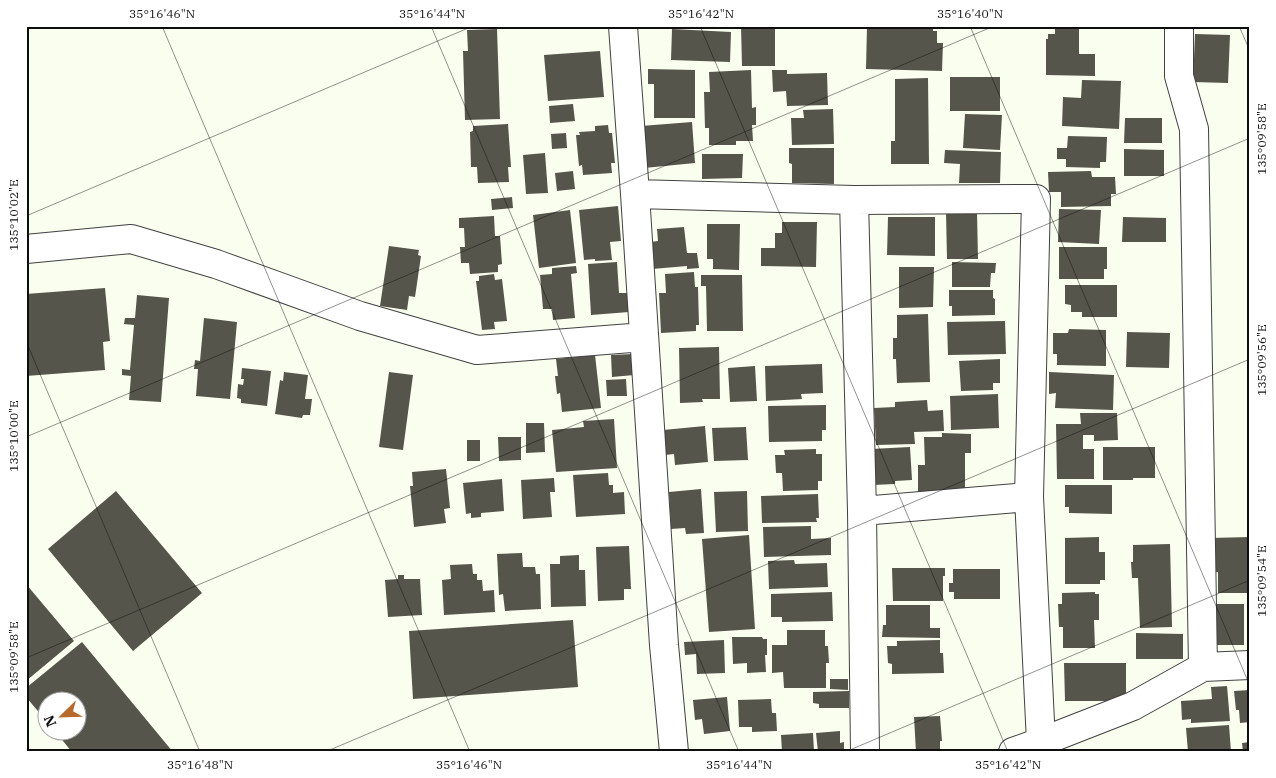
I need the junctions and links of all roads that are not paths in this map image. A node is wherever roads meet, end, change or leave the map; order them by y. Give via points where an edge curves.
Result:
1 (623, 26) edge
2 (1179, 26) edge
3 (635, 194) junction
4 (854, 200) junction
5 (26, 249) edge
6 (644, 337) junction
7 (1029, 497) junction
8 (862, 511) junction
9 (1250, 665) edge
10 (1203, 668) junction
11 (1041, 742) junction
12 (674, 752) edge
13 (865, 752) edge
14 (1012, 752) edge

1 - 3 street
2 - 10 street via 1178,76 1194,129
3 - 4 street
3 - 6 street
4 - 7 street via 1036,199
4 - 8 street
5 - 6 street via 131,239 216,264 360,316 477,350
6 - 12 street
7 - 8 street
7 - 11 street
8 - 13 street
9 - 10 street
10 - 11 street via 1132,706
11 - 14 street

